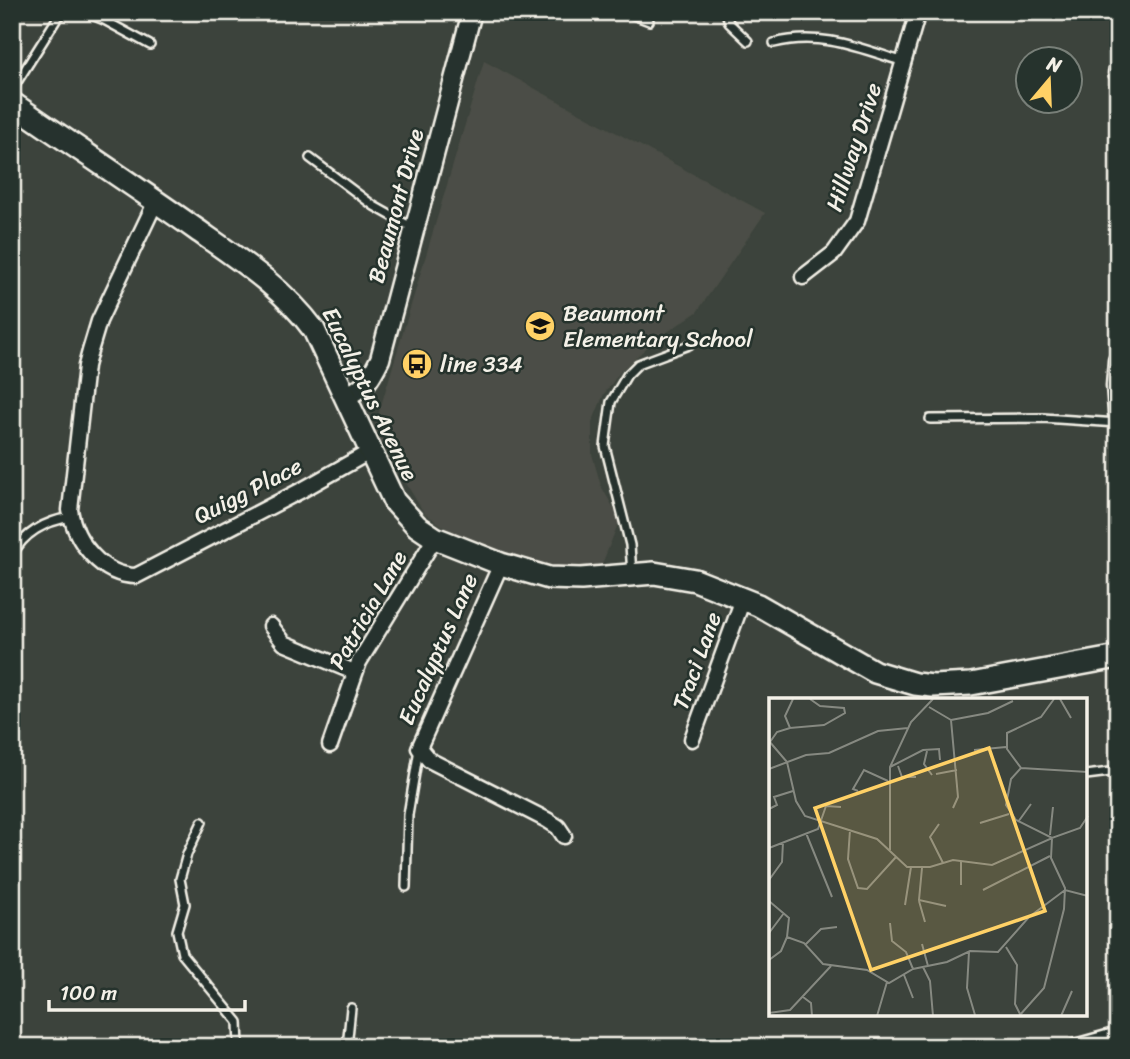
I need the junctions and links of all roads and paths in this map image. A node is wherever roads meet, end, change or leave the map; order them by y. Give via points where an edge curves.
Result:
1 (66, 12) edge
2 (84, 12) edge
3 (471, 12) edge
4 (625, 12) edge
5 (726, 12) edge
6 (918, 12) edge
7 (649, 21) dead end
8 (748, 41) dead end
9 (774, 43) dead end
10 (150, 46) dead end
11 (904, 62) junction
12 (12, 90) edge
13 (12, 103) edge
14 (310, 158) dead end
15 (156, 201) junction
16 (415, 229) junction
17 (803, 277) dead end
18 (689, 345) dead end
19 (1118, 361) edge
20 (345, 397) junction
21 (1118, 413) edge
22 (930, 419) dead end
23 (1118, 424) edge
24 (370, 451) junction
25 (71, 517) junction
26 (435, 538) junction
27 (12, 556) edge
28 (501, 564) junction
29 (632, 575) junction
30 (743, 598) junction
31 (271, 626) dead end
32 (1118, 657) edge
33 (355, 672) junction
34 (692, 739) dead end
35 (330, 746) dead end
36 (419, 748) junction
37 (1118, 771) edge
38 (1088, 775) edge
39 (202, 822) dead end
40 (564, 836) dead end
41 (406, 887) dead end
42 (351, 1008) dead end
43 (1118, 1035) edge
44 (239, 1047) edge
45 (347, 1047) edge
46 (1075, 1047) edge

1 - 12 lane via 58,17
2 - 10 lane
3 - 16 street, Beaumont Drive
4 - 7 lane
5 - 8 lane via 729,23
6 - 11 street, Hillway Drive
9 - 11 lane via 832,39
11 - 17 street, Hillway Drive via 857,222 834,253
13 - 15 main road, Eucalyptus Avenue
14 - 16 lane via 374,206
15 - 20 main road, Eucalyptus Avenue via 297,306 314,330
15 - 25 street via 99,321 86,366
16 - 20 street, Beaumont Drive via 380,359 369,381
18 - 29 lane via 638,364 611,402 605,446 630,545
19 - 21 street
20 - 24 main road, Eucalyptus Avenue
22 - 23 lane via 1043,418
24 - 25 street, Quigg Place via 136,576 126,576 94,558
24 - 26 main road, Eucalyptus Avenue via 394,501 416,526
25 - 27 lane via 34,531
26 - 28 main road, Eucalyptus Avenue
26 - 33 street, Patricia Lane
28 - 29 main road, Eucalyptus Avenue via 566,579
28 - 36 street, Eucalyptus Lane
29 - 30 main road, Eucalyptus Avenue via 686,577
30 - 32 main road, Eucalyptus Avenue via 860,664 915,684 971,684
30 - 34 street, Traci Lane
31 - 33 street via 284,643
33 - 35 street, Patricia Lane
36 - 40 street, Eucalyptus Lane via 429,760 547,820
36 - 41 lane via 408,815
37 - 38 lane
39 - 44 lane via 180,878 184,904 177,931 182,954 238,1022
42 - 45 lane
43 - 46 street

